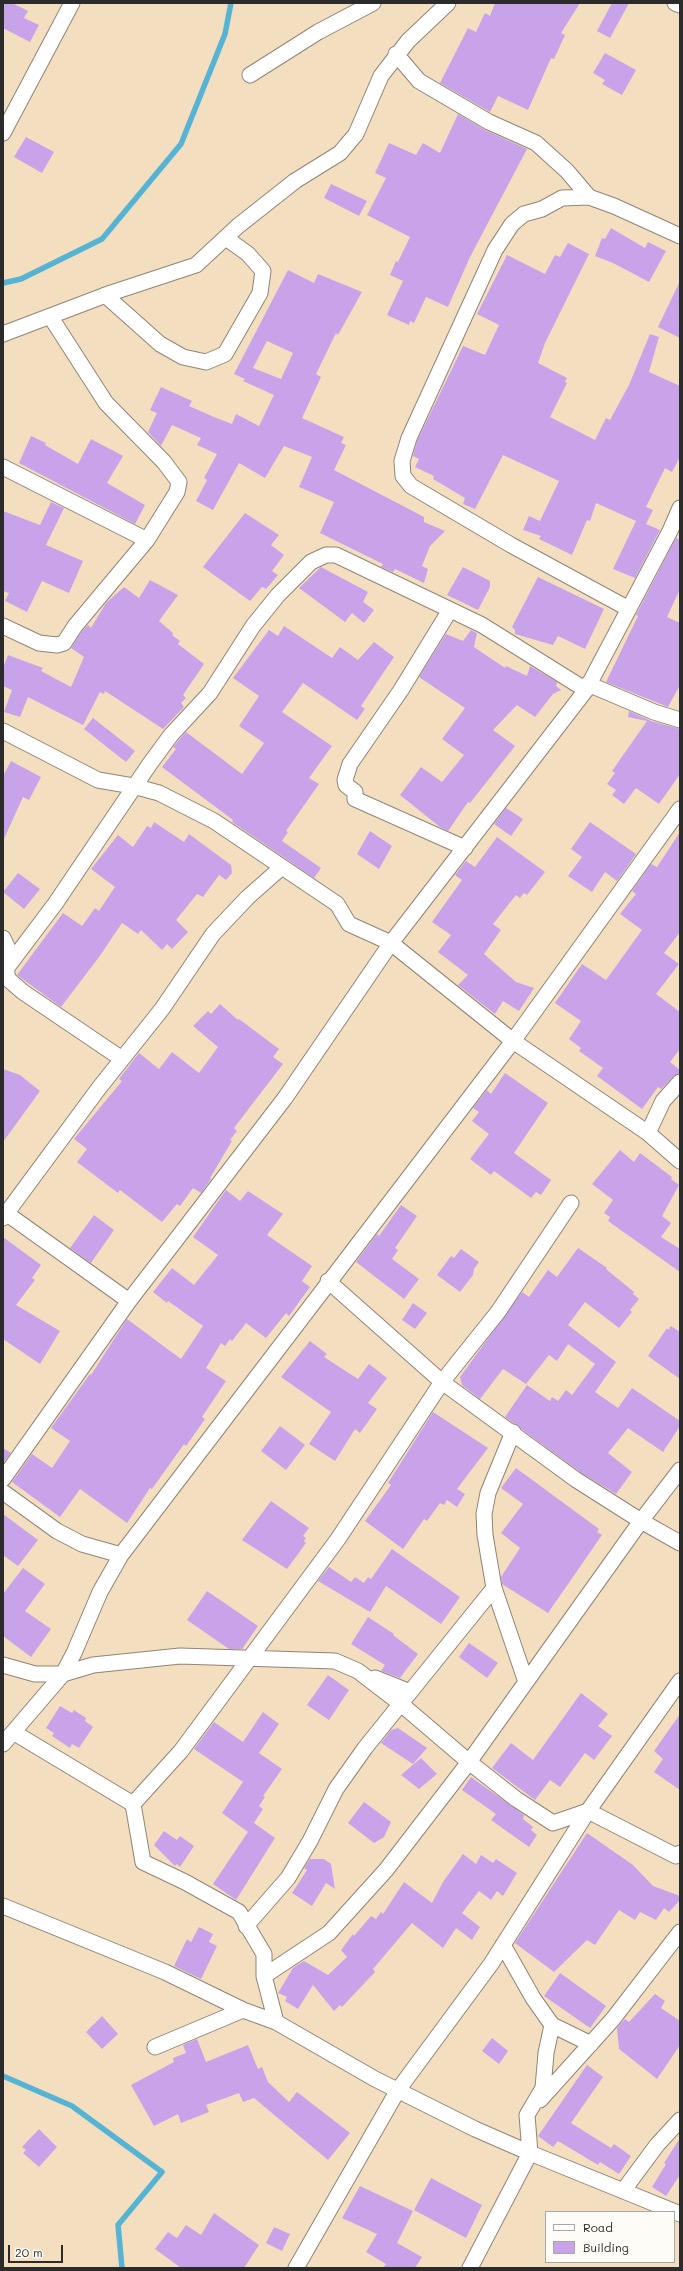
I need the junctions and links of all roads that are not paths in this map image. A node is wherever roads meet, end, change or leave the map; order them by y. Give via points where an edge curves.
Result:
1 (72, 3) edge
2 (372, 3) edge
3 (448, 3) edge
4 (675, 3) edge
5 (680, 6) edge
6 (396, 54) junction
7 (250, 75) dead end
8 (3, 133) edge
9 (589, 197) junction
10 (680, 236) edge
11 (226, 238) junction
12 (105, 296) junction
13 (50, 316) junction
14 (3, 334) edge
15 (3, 467) edge
16 (680, 508) edge
17 (147, 540) junction
18 (630, 609) junction
19 (450, 610) junction
20 (3, 626) edge
21 (587, 687) junction
22 (680, 720) edge
23 (3, 731) edge
24 (133, 786) junction
25 (680, 809) edge
26 (465, 848) junction
27 (282, 867) junction
28 (3, 938) edge
29 (391, 943) junction
30 (5, 970) edge
31 (513, 1041) junction
32 (122, 1059) junction
33 (680, 1082) edge
34 (648, 1133) junction
35 (680, 1161) edge
36 (571, 1203) dead end
37 (4, 1214) edge
38 (328, 1282) junction
39 (128, 1301) junction
40 (442, 1382) junction
41 (514, 1432) junction
42 (680, 1470) edge
43 (3, 1479) edge
44 (3, 1492) edge
45 (641, 1521) junction
46 (680, 1543) edge
47 (121, 1556) junction
48 (494, 1588) junction
49 (249, 1658) junction
50 (3, 1665) edge
51 (358, 1671) junction
52 (63, 1674) junction
53 (680, 1681) edge
54 (526, 1682) junction
55 (410, 1692) junction
56 (401, 1704) junction
57 (13, 1732) junction
58 (3, 1744) edge
59 (469, 1762) junction
60 (133, 1804) junction
61 (588, 1811) junction
62 (679, 1856) edge
63 (3, 1906) edge
64 (246, 1926) junction
65 (680, 1932) edge
66 (503, 1945) junction
67 (264, 1976) junction
68 (243, 2010) junction
69 (276, 2022) junction
70 (552, 2025) junction
71 (591, 2044) junction
72 (155, 2047) dead end
73 (398, 2090) junction
74 (527, 2115) junction
75 (680, 2120) edge
76 (530, 2153) junction
77 (623, 2191) junction
78 (673, 2211) edge
79 (296, 2268) edge
80 (470, 2268) edge

1 - 8 street
2 - 7 street via 318,32
3 - 6 street
4 - 5 street
6 - 9 street via 419,81 489,122 536,143
6 - 11 street via 381,76 356,134 340,153 295,181
9 - 10 street
9 - 18 street via 562,198 542,210 524,214 512,224 502,238 408,438 402,461 403,476 411,486 511,545
11 - 12 street via 196,265
11 - 12 street via 248,254 263,271 260,293 225,354 206,362 183,357 160,344
12 - 13 street
13 - 14 street
13 - 17 street via 106,404 164,462 179,482 178,492
15 - 17 street
16 - 18 street
17 - 20 street via 75,626 64,643 39,643
18 - 21 street
19 - 21 street via 482,625
19 - 24 street via 336,555 326,555 311,562 278,595 254,626 210,693 171,735
19 - 26 street via 401,690 350,764 345,780 346,785 354,792 355,799
21 - 22 street
21 - 26 street
23 - 24 street via 98,780
24 - 27 street via 179,802 214,821
24 - 30 street via 55,904
25 - 31 street
26 - 29 street
27 - 29 street via 337,904 349,924
27 - 32 street via 248,897 213,934 162,1009
28 - 30 street via 9,951
29 - 31 street
29 - 39 street via 285,1098
30 - 32 street via 8,979 23,992
31 - 34 street
31 - 38 street
32 - 37 street
33 - 34 street via 663,1101
34 - 35 street
36 - 40 street via 498,1312
37 - 39 street
38 - 40 street
38 - 47 street
39 - 43 street
40 - 41 street
40 - 49 street via 338,1539
41 - 45 street via 575,1479
41 - 48 street via 488,1493 484,1514
42 - 45 street
44 - 47 street via 57,1531 82,1544
45 - 46 street
45 - 54 street
47 - 52 street via 100,1592
48 - 54 street
48 - 55 street
49 - 51 street via 335,1662
49 - 52 street via 180,1656 138,1659 93,1665
49 - 60 street via 181,1751
50 - 52 street via 35,1674
51 - 55 street
51 - 56 street
52 - 57 street
53 - 61 street
54 - 59 street
55 - 56 street
56 - 59 street
56 - 64 street via 336,1789 288,1878
57 - 58 street
57 - 60 street
59 - 61 street via 516,1799 553,1823
59 - 67 street via 386,1870 329,1933
60 - 64 street via 143,1862 240,1912
61 - 62 street
61 - 66 street
63 - 68 street via 165,1972
64 - 67 street via 264,1954
65 - 71 street
66 - 70 street via 532,1998
66 - 73 street
67 - 69 street
68 - 69 street
68 - 72 street
69 - 73 street
70 - 71 street
70 - 74 street via 543,2088
71 - 74 street
73 - 76 street
73 - 79 street
74 - 76 street
75 - 77 street via 657,2145
76 - 77 street
76 - 80 street
77 - 78 street

